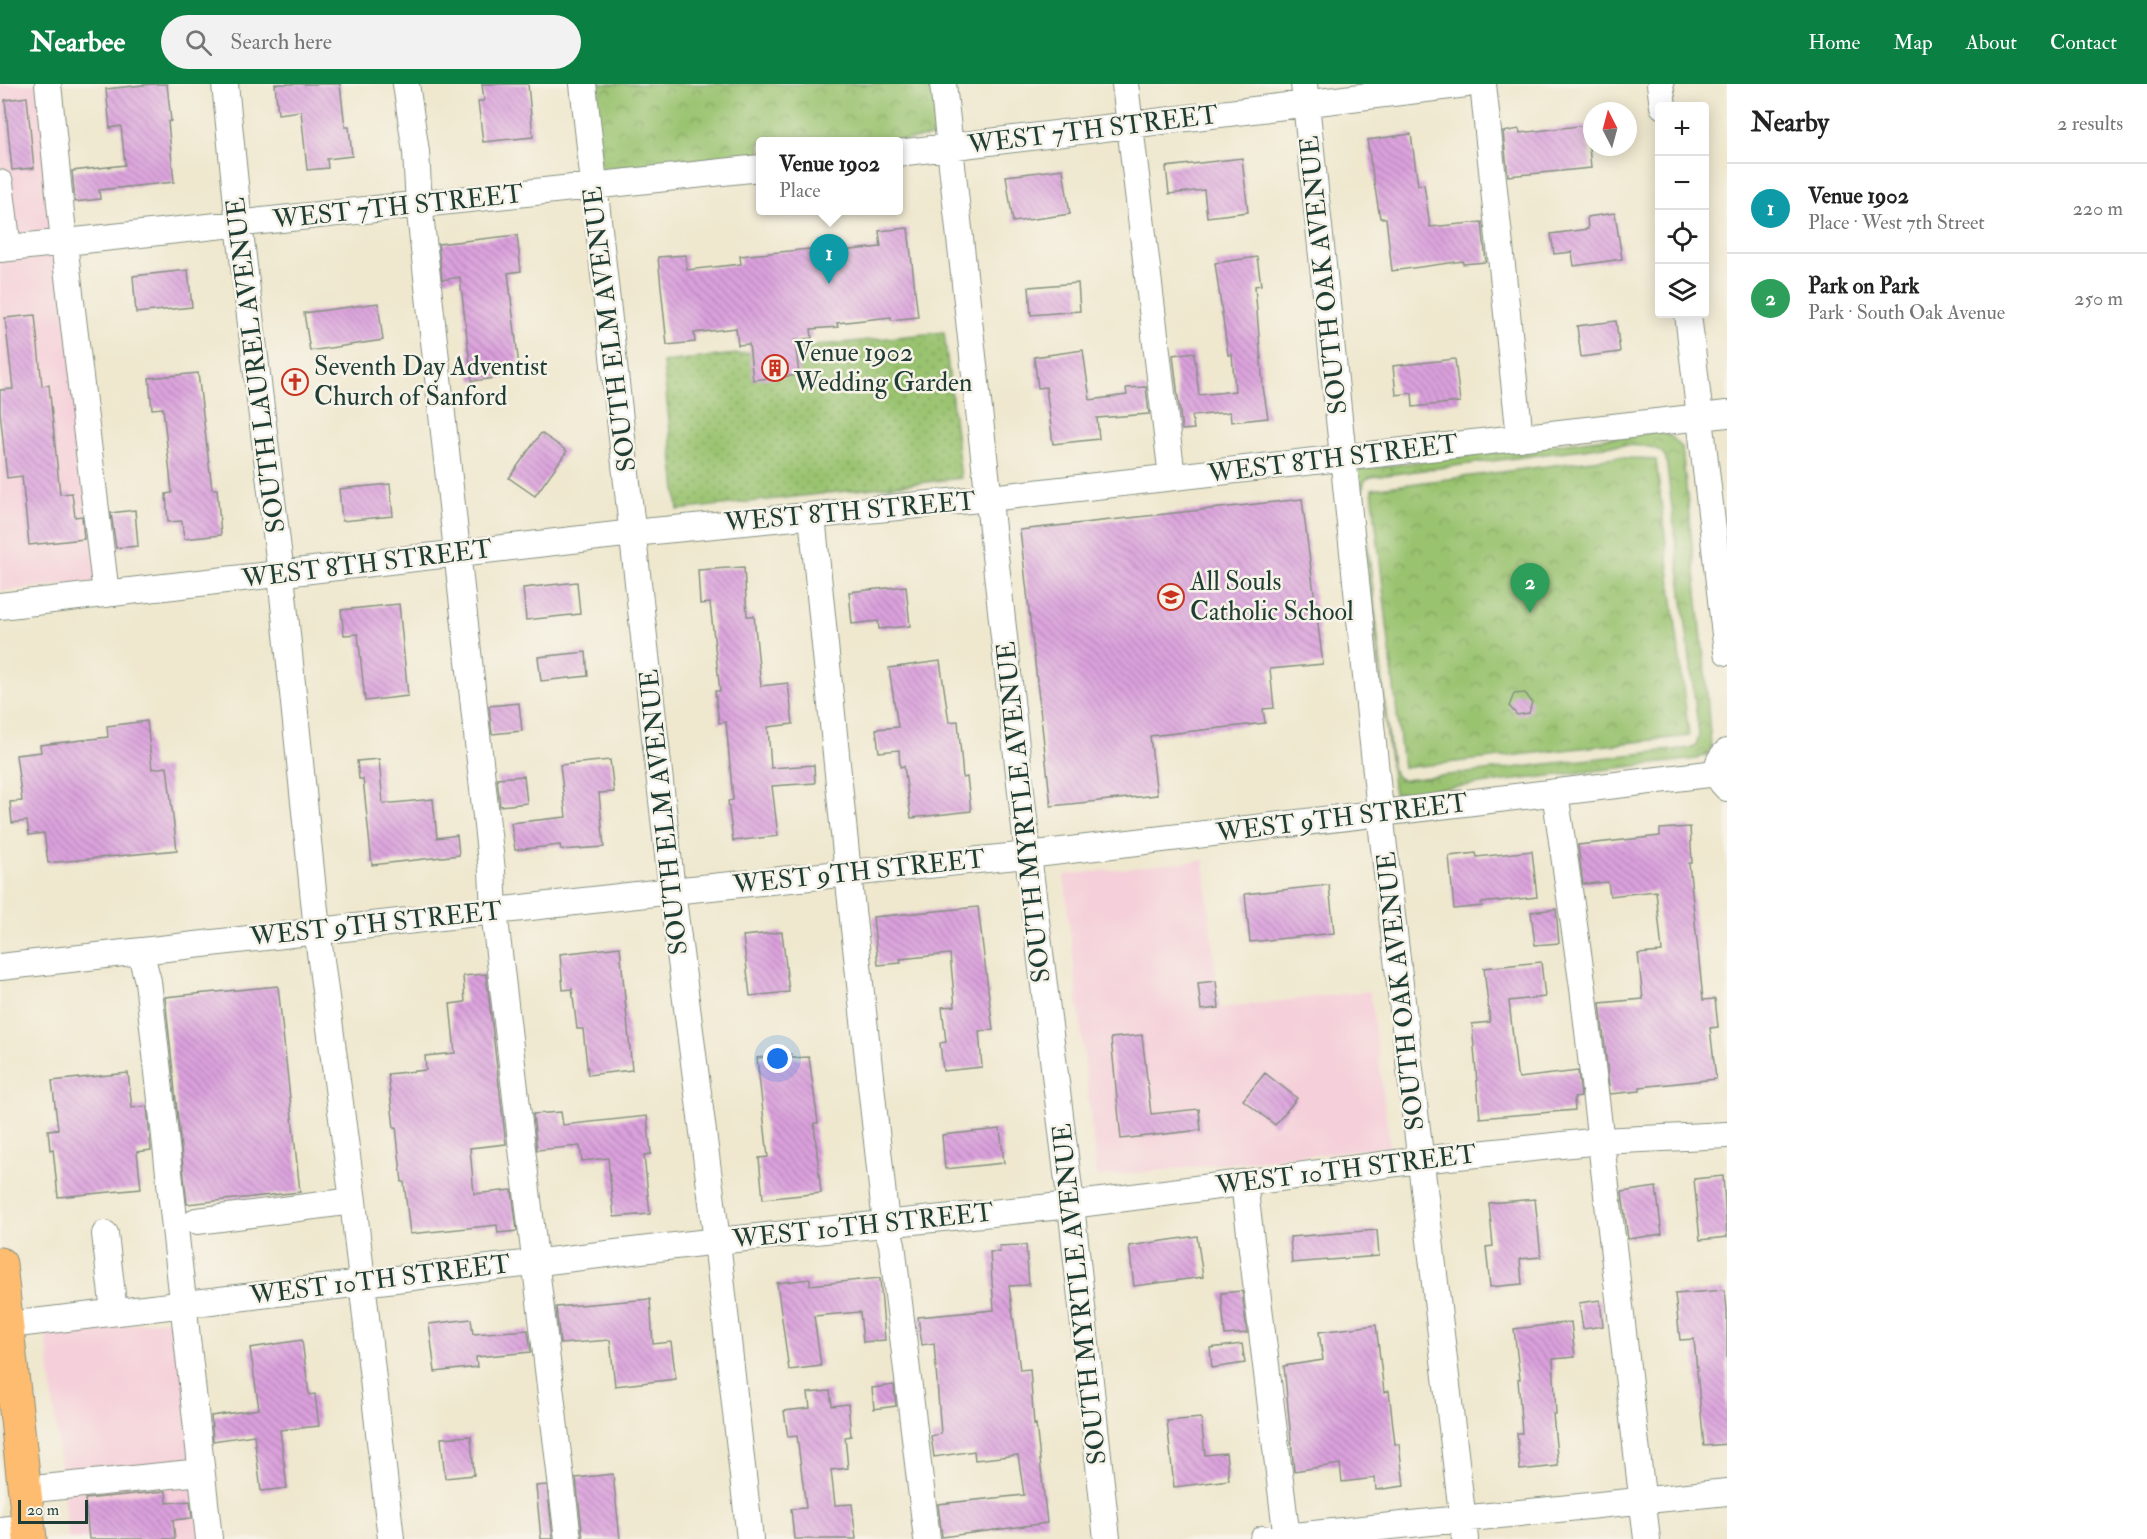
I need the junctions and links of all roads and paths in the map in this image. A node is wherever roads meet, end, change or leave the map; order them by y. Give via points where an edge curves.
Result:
1 (48, 84) edge
2 (225, 84) edge
3 (406, 84) edge
4 (583, 84) edge
5 (944, 84) edge
6 (1125, 84) edge
7 (1467, 84) edge
8 (1484, 84) edge
9 (1660, 84) edge
10 (1306, 93) edge
11 (1662, 102) edge
12 (1130, 125) junction
13 (951, 148) junction
14 (903, 153) edge
15 (756, 168) edge
16 (0, 183) edge
17 (593, 185) junction
18 (419, 204) junction
19 (239, 224) junction
20 (64, 243) junction
21 (4, 249) edge
22 (1688, 318) edge
23 (1727, 414) edge
24 (1700, 417) junction
25 (1520, 438) junction
26 (1343, 458) junction
27 (1172, 477) junction
28 (990, 498) junction
29 (812, 516) junction
30 (633, 533) junction
31 (456, 554) junction
32 (281, 575) junction
33 (106, 594) junction
34 (0, 606) edge
35 (1727, 652) edge
36 (1724, 771) edge
37 (1556, 792) junction
38 (1381, 813) junction
39 (1028, 855) junction
40 (848, 873) junction
41 (672, 891) junction
42 (494, 911) junction
43 (317, 930) junction
44 (140, 951) junction
45 (0, 967) edge
46 (1727, 1135) edge
47 (1600, 1141) junction
48 (1420, 1160) junction
49 (1245, 1183) junction
50 (353, 1201) junction
51 (1071, 1205) junction
52 (197, 1221) dead end
53 (886, 1224) junction
54 (105, 1234) dead end
55 (717, 1241) junction
56 (535, 1262) junction
57 (0, 1264) edge
58 (362, 1282) junction
59 (182, 1304) junction
60 (114, 1312) junction
61 (3, 1325) edge
62 (201, 1472) junction
63 (24, 1490) junction
64 (1727, 1492) edge
65 (1643, 1500) junction
66 (1463, 1528) edge
67 (20, 1532) edge
68 (1279, 1538) edge
69 (209, 1539) edge
70 (391, 1539) edge
71 (568, 1539) edge
72 (750, 1539) edge
73 (927, 1539) edge
74 (1107, 1539) edge
75 (1647, 1539) edge

1 - 20 street
2 - 19 street, SOUTH LAUREL AVENUE
3 - 18 street
4 - 17 street, SOUTH ELM AVENUE
5 - 13 street, SOUTH MYRTLE AVENUE
6 - 12 street
7 - 10 street, WEST 7TH STREET
8 - 25 street
9 - 11 street
10 - 12 street, WEST 7TH STREET
10 - 26 street, SOUTH OAK AVENUE
12 - 13 street, WEST 7TH STREET
12 - 27 street
13 - 14 street, WEST 7TH STREET
13 - 28 street, SOUTH MYRTLE AVENUE
15 - 17 street, WEST 7TH STREET
16 - 21 street
17 - 18 street, WEST 7TH STREET
17 - 30 street, SOUTH ELM AVENUE
18 - 19 street, WEST 7TH STREET
18 - 31 street
19 - 20 street, WEST 7TH STREET
19 - 32 street, SOUTH LAUREL AVENUE
20 - 21 street, WEST 7TH STREET
20 - 33 street
22 - 24 street
23 - 24 street, WEST 8TH STREET
24 - 25 street, WEST 8TH STREET
24 - 35 street
25 - 26 street, WEST 8TH STREET
26 - 27 street, WEST 8TH STREET
26 - 38 street, SOUTH OAK AVENUE
27 - 28 street, WEST 8TH STREET
28 - 29 street, WEST 8TH STREET
28 - 39 street, SOUTH MYRTLE AVENUE
29 - 30 street, WEST 8TH STREET
29 - 40 street
30 - 31 street, WEST 8TH STREET
30 - 41 street, SOUTH ELM AVENUE
31 - 32 street, WEST 8TH STREET
31 - 42 street
32 - 33 street, WEST 8TH STREET
32 - 43 street, SOUTH LAUREL AVENUE
33 - 34 street, WEST 8TH STREET
36 - 37 street, WEST 9TH STREET
37 - 38 street, WEST 9TH STREET
37 - 47 street
38 - 39 street, WEST 9TH STREET
38 - 48 street, SOUTH OAK AVENUE
39 - 40 street, WEST 9TH STREET
39 - 51 street, SOUTH MYRTLE AVENUE
40 - 41 street, WEST 9TH STREET
40 - 53 street
41 - 42 street, WEST 9TH STREET
41 - 55 street, SOUTH ELM AVENUE
42 - 43 street, WEST 9TH STREET
42 - 56 street
43 - 44 street, WEST 9TH STREET
43 - 50 street, SOUTH LAUREL AVENUE
44 - 45 street, WEST 9TH STREET
44 - 59 street via 149,993
46 - 47 street, WEST 10TH STREET
47 - 48 street, WEST 10TH STREET
47 - 65 street
48 - 49 street, WEST 10TH STREET
48 - 66 street, SOUTH OAK AVENUE
49 - 51 street, WEST 10TH STREET
49 - 68 street
50 - 52 street
50 - 58 street, SOUTH LAUREL AVENUE
51 - 53 street, WEST 10TH STREET
51 - 74 street, SOUTH MYRTLE AVENUE
53 - 55 street, WEST 10TH STREET
53 - 73 street via 892,1244
54 - 60 street
55 - 56 street, WEST 10TH STREET
55 - 72 street, SOUTH ELM AVENUE
56 - 58 street, WEST 10TH STREET
56 - 71 street
57 - 61 main road
58 - 59 street, WEST 10TH STREET
58 - 70 street, SOUTH LAUREL AVENUE
59 - 60 street, WEST 10TH STREET
59 - 62 street
60 - 61 street, WEST 10TH STREET
61 - 63 main road
62 - 63 street
62 - 69 street
63 - 67 main road
64 - 65 street
65 - 66 street
65 - 75 street
66 - 68 street

